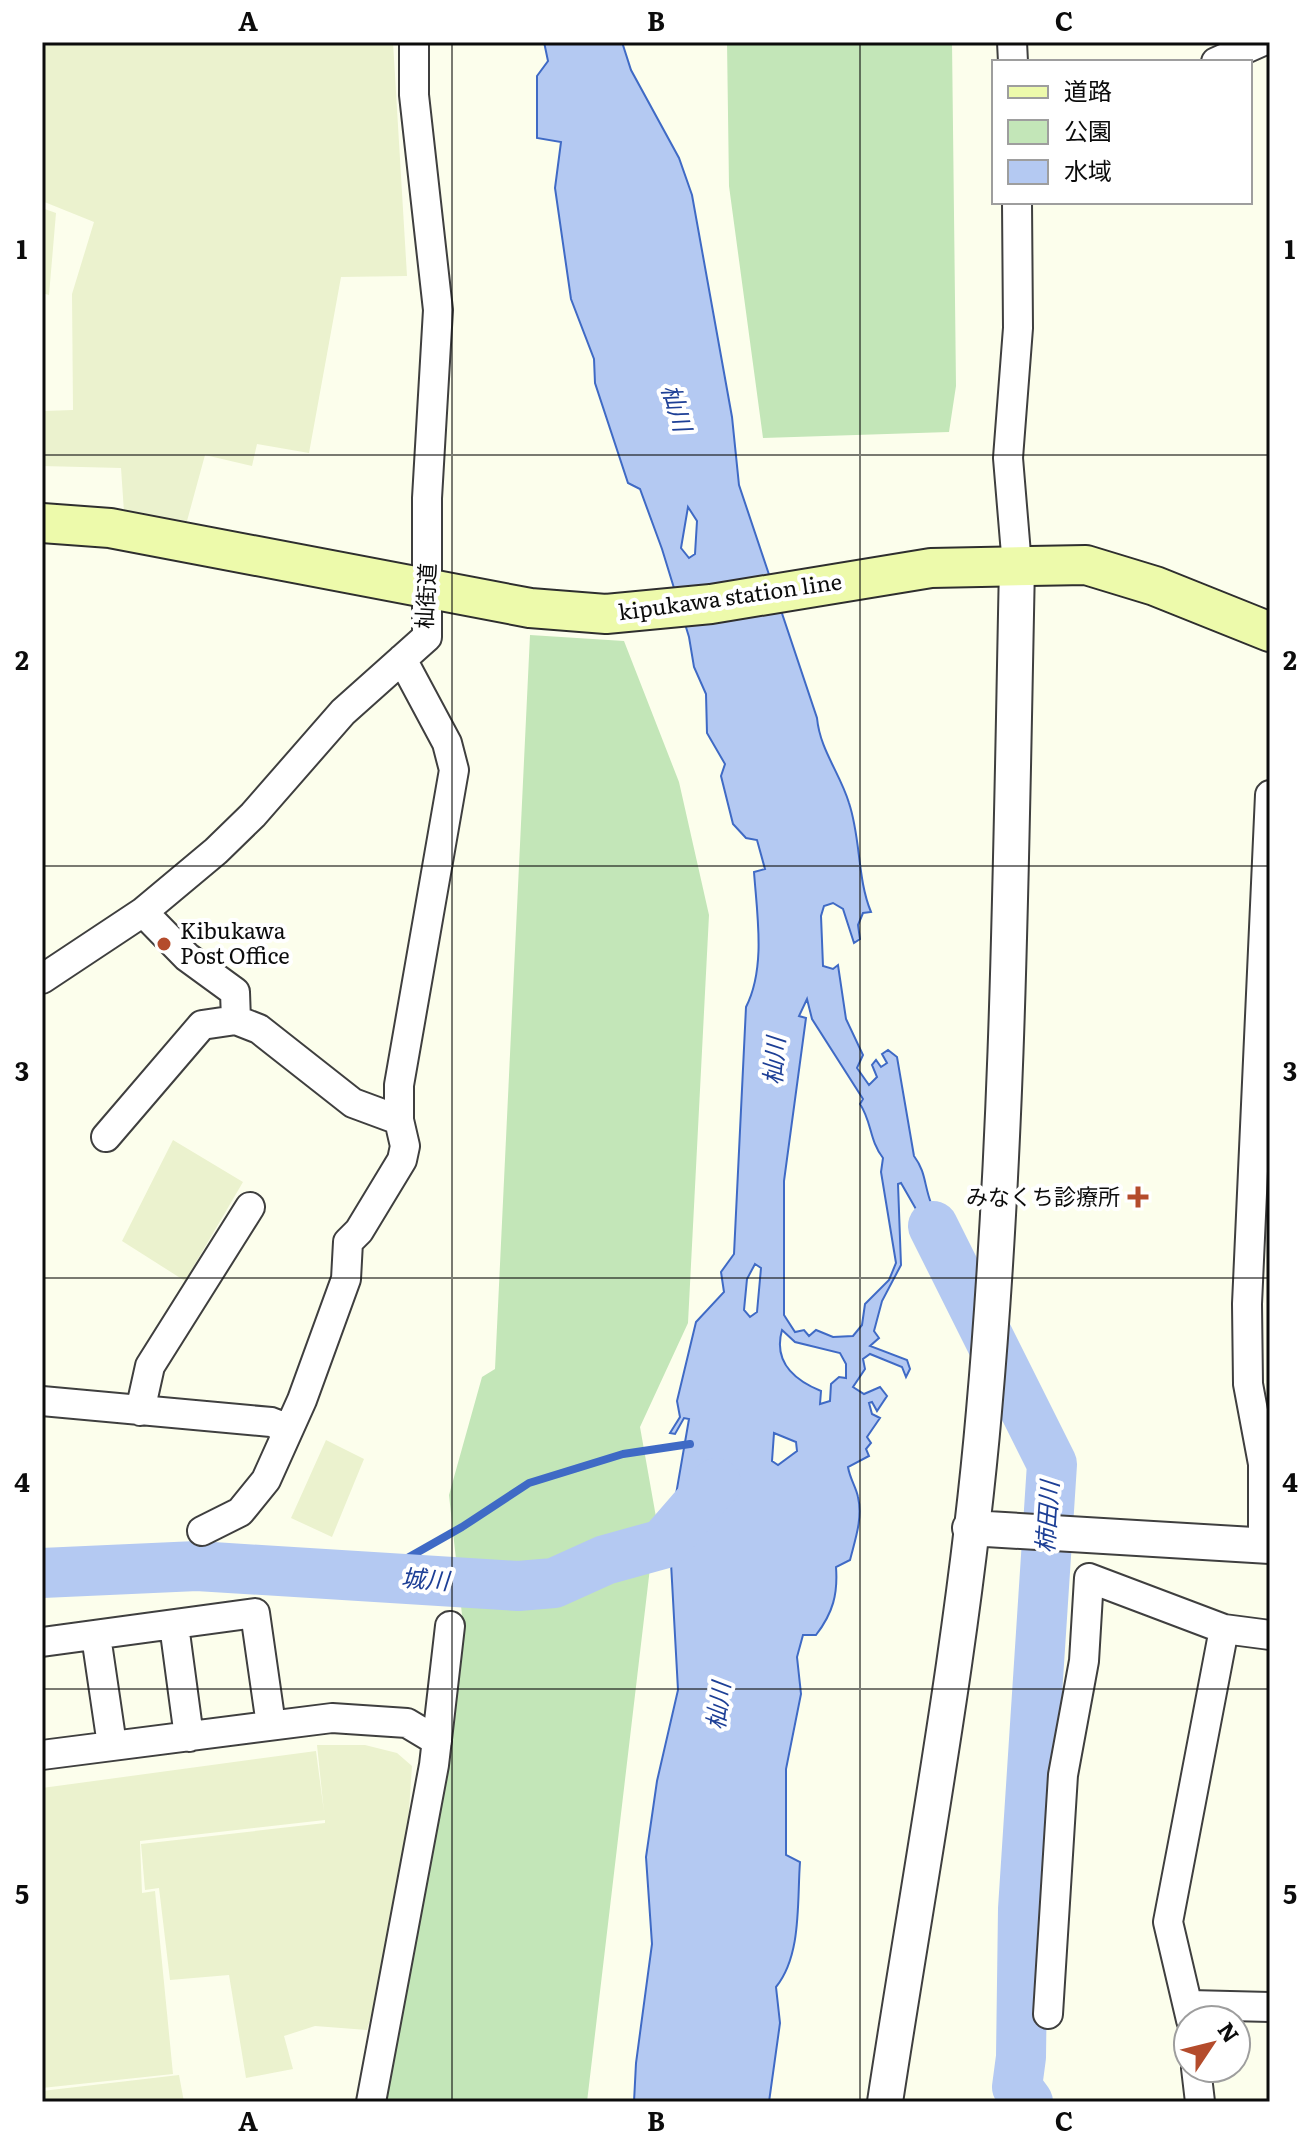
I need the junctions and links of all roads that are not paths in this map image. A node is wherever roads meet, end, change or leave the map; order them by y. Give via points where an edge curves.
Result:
1 (414, 42) edge
2 (1261, 42) edge
3 (1220, 60) edge
4 (1017, 204) edge
5 (42, 523) edge
6 (1000, 566) junction
7 (428, 590) junction
8 (1270, 632) edge
9 (402, 659) junction
10 (1270, 795) edge
11 (143, 912) junction
12 (42, 979) edge
13 (236, 1020) junction
14 (399, 1120) junction
15 (106, 1137) dead end
16 (250, 1207) dead end
17 (1260, 1270) edge
18 (42, 1401) edge
19 (140, 1411) junction
20 (289, 1429) junction
21 (970, 1528) junction
22 (202, 1531) dead end
23 (1266, 1546) edge
24 (174, 1625) junction
25 (450, 1626) dead end
26 (1224, 1629) junction
27 (1270, 1635) edge
28 (96, 1636) junction
29 (42, 1642) edge
30 (271, 1725) junction
31 (189, 1737) junction
32 (437, 1741) junction
33 (112, 1745) junction
34 (42, 1755) edge
35 (1189, 2004) edge
36 (1048, 2014) dead end
37 (371, 2102) edge
38 (885, 2102) edge

1 - 7 street, 杣街道 via 414,95 438,310 427,498
2 - 3 street
4 - 6 street via 1018,328
5 - 7 main road, kipukawa station line via 110,528
6 - 7 main road, kipukawa station line via 888,573 606,614 530,608
6 - 8 main road, kipukawa station line via 1086,565
6 - 21 street via 1003,1129 984,1408
7 - 9 street, 杣街道 via 427,637
9 - 11 street, 杣街道 via 343,712 253,815
9 - 14 street via 447,743 454,770 399,1085
10 - 17 street via 1255,1096
11 - 12 street, 杣街道
11 - 13 street via 187,957 235,992
13 - 14 street via 259,1029 353,1103
13 - 15 street via 202,1025
14 - 20 street via 405,1146 402,1160 348,1242 346,1279
16 - 19 street via 150,1366
17 - 23 street via 1248,1384 1263,1464
18 - 19 street
19 - 20 street via 271,1422
20 - 22 street via 256,1495 240,1512
21 - 23 street
21 - 38 street
24 - 28 street
24 - 30 street via 255,1613
24 - 31 street
25 - 32 street
26 - 27 street
26 - 35 street via 1168,1922
26 - 36 street via 1089,1578 1084,1661 1063,1775
28 - 29 street
28 - 33 street
30 - 31 street
30 - 32 street via 365,1718 407,1723
31 - 33 street
32 - 37 street
33 - 34 street

